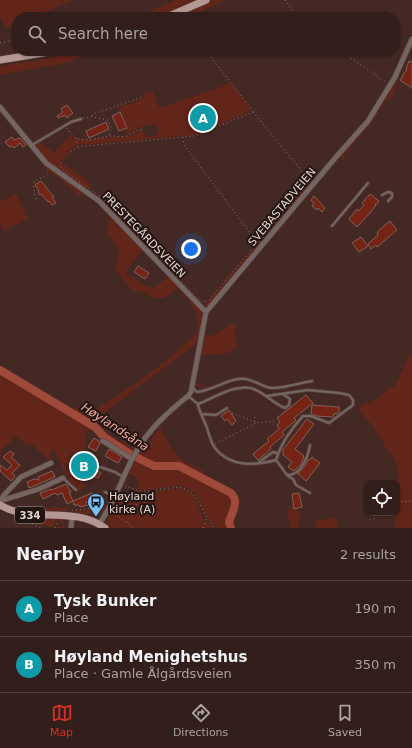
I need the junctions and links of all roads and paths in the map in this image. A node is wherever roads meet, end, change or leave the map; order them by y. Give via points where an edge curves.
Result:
1 (206, 0) edge
2 (285, 0) edge
3 (178, 12) edge
4 (294, 12) edge
5 (412, 39) edge
6 (12, 41) edge
7 (0, 43) edge
8 (24, 56) edge
9 (210, 56) edge
10 (348, 56) edge
11 (0, 60) edge
12 (391, 85) junction
13 (143, 97) dead end
14 (0, 107) edge
15 (253, 112) junction
16 (92, 117) junction
17 (81, 119) joint
18 (66, 126) junction
19 (144, 129) dead end
20 (109, 136) junction
21 (183, 137) junction
22 (76, 138) junction
23 (31, 146) junction
24 (78, 148) junction
25 (53, 168) junction
26 (368, 183) dead end
27 (382, 195) dead end
28 (36, 199) dead end
29 (388, 201) dead end
30 (332, 226) dead end
31 (258, 242) junction
32 (206, 312) junction
33 (312, 381) dead end
34 (192, 387) junction
35 (283, 394) junction
36 (188, 396) junction
37 (266, 396) junction
38 (198, 404) junction
39 (227, 408) dead end
40 (232, 413) dead end
41 (201, 414) junction
42 (255, 417) dead end
43 (274, 421) dead end
44 (256, 423) junction
45 (103, 441) dead end
46 (213, 445) junction
47 (310, 445) dead end
48 (277, 454) junction
49 (132, 458) junction
50 (276, 460) junction
51 (51, 463) dead end
52 (258, 463) junction
53 (100, 467) dead end
54 (287, 475) junction
55 (124, 477) junction
56 (63, 478) joint
57 (123, 485) dead end
58 (76, 490) dead end
59 (139, 490) junction
60 (105, 492) dead end
61 (310, 493) dead end
62 (113, 496) junction
63 (412, 501) edge
64 (1, 502) edge
65 (400, 502) edge
66 (110, 509) junction
67 (70, 514) junction
68 (378, 516) edge
69 (206, 518) junction
70 (370, 520) dead end
71 (59, 521) dead end
72 (126, 522) junction
73 (102, 526) edge
74 (54, 528) edge
75 (71, 528) edge
76 (134, 528) edge
77 (203, 528) edge
78 (215, 528) edge

1 - 3 main road
2 - 4 path
5 - 12 street, SVEBASTADVEIEN
6 - 7 path
8 - 11 main road
9 - 15 path
10 - 12 path
12 - 32 street, SVEBASTADVEIEN via 368,121
13 - 16 path via 93,114
14 - 23 street, PRESTEGÅRDSVEIEN
15 - 21 path via 207,132
15 - 31 path via 305,177 305,186
16 - 17 path
16 - 20 path via 108,120 111,127
17 - 18 lane
18 - 22 path
18 - 23 lane
19 - 20 path via 126,136
20 - 22 path
21 - 24 path
21 - 31 path via 184,145
22 - 24 path
23 - 25 street, PRESTEGÅRDSVEIEN
24 - 31 path via 74,148 61,162 61,168 110,205 202,302 209,300
25 - 28 path via 49,174 34,182
25 - 32 street, PRESTEGÅRDSVEIEN via 99,201
26 - 30 lane
27 - 29 lane via 392,193
32 - 34 street, SVEBASTADVEIEN
33 - 34 lane via 273,388 249,379 238,379 208,391 197,392
34 - 36 street, SVEBASTADVEIEN
35 - 37 lane
35 - 37 lane via 290,399 289,405 285,408
35 - 48 lane via 308,390 339,393 349,395 353,405 329,423 311,416 303,416 280,446
36 - 38 lane
36 - 49 street, SVEBASTADVEIEN via 165,415
37 - 38 lane via 255,389 245,387 231,389
38 - 41 lane
39 - 41 lane via 216,415
40 - 44 path
41 - 46 lane
42 - 44 path
43 - 44 path
44 - 46 path
45 - 49 street
46 - 52 lane via 223,456 235,462
47 - 54 lane via 308,456 302,466 296,473
48 - 50 lane
48 - 52 lane via 273,452
49 - 55 street, SVEBASTADVEIEN
50 - 52 lane
50 - 54 lane
51 - 64 street via 21,476
53 - 55 lane
54 - 61 lane via 296,485
55 - 62 street, SVEBASTADVEIEN
56 - 58 lane
56 - 64 street
57 - 59 path
59 - 69 path via 187,489 196,498
59 - 72 path via 135,512
60 - 62 lane
62 - 66 street, SVEBASTADVEIEN
62 - 67 path via 102,507
63 - 65 path
64 - 67 main road, 334 via 11,511 28,515
66 - 72 path
66 - 73 street, SVEBASTADVEIEN
67 - 73 main road, 334
67 - 75 street
68 - 70 path
69 - 77 path
69 - 78 path
71 - 74 path
72 - 76 path

